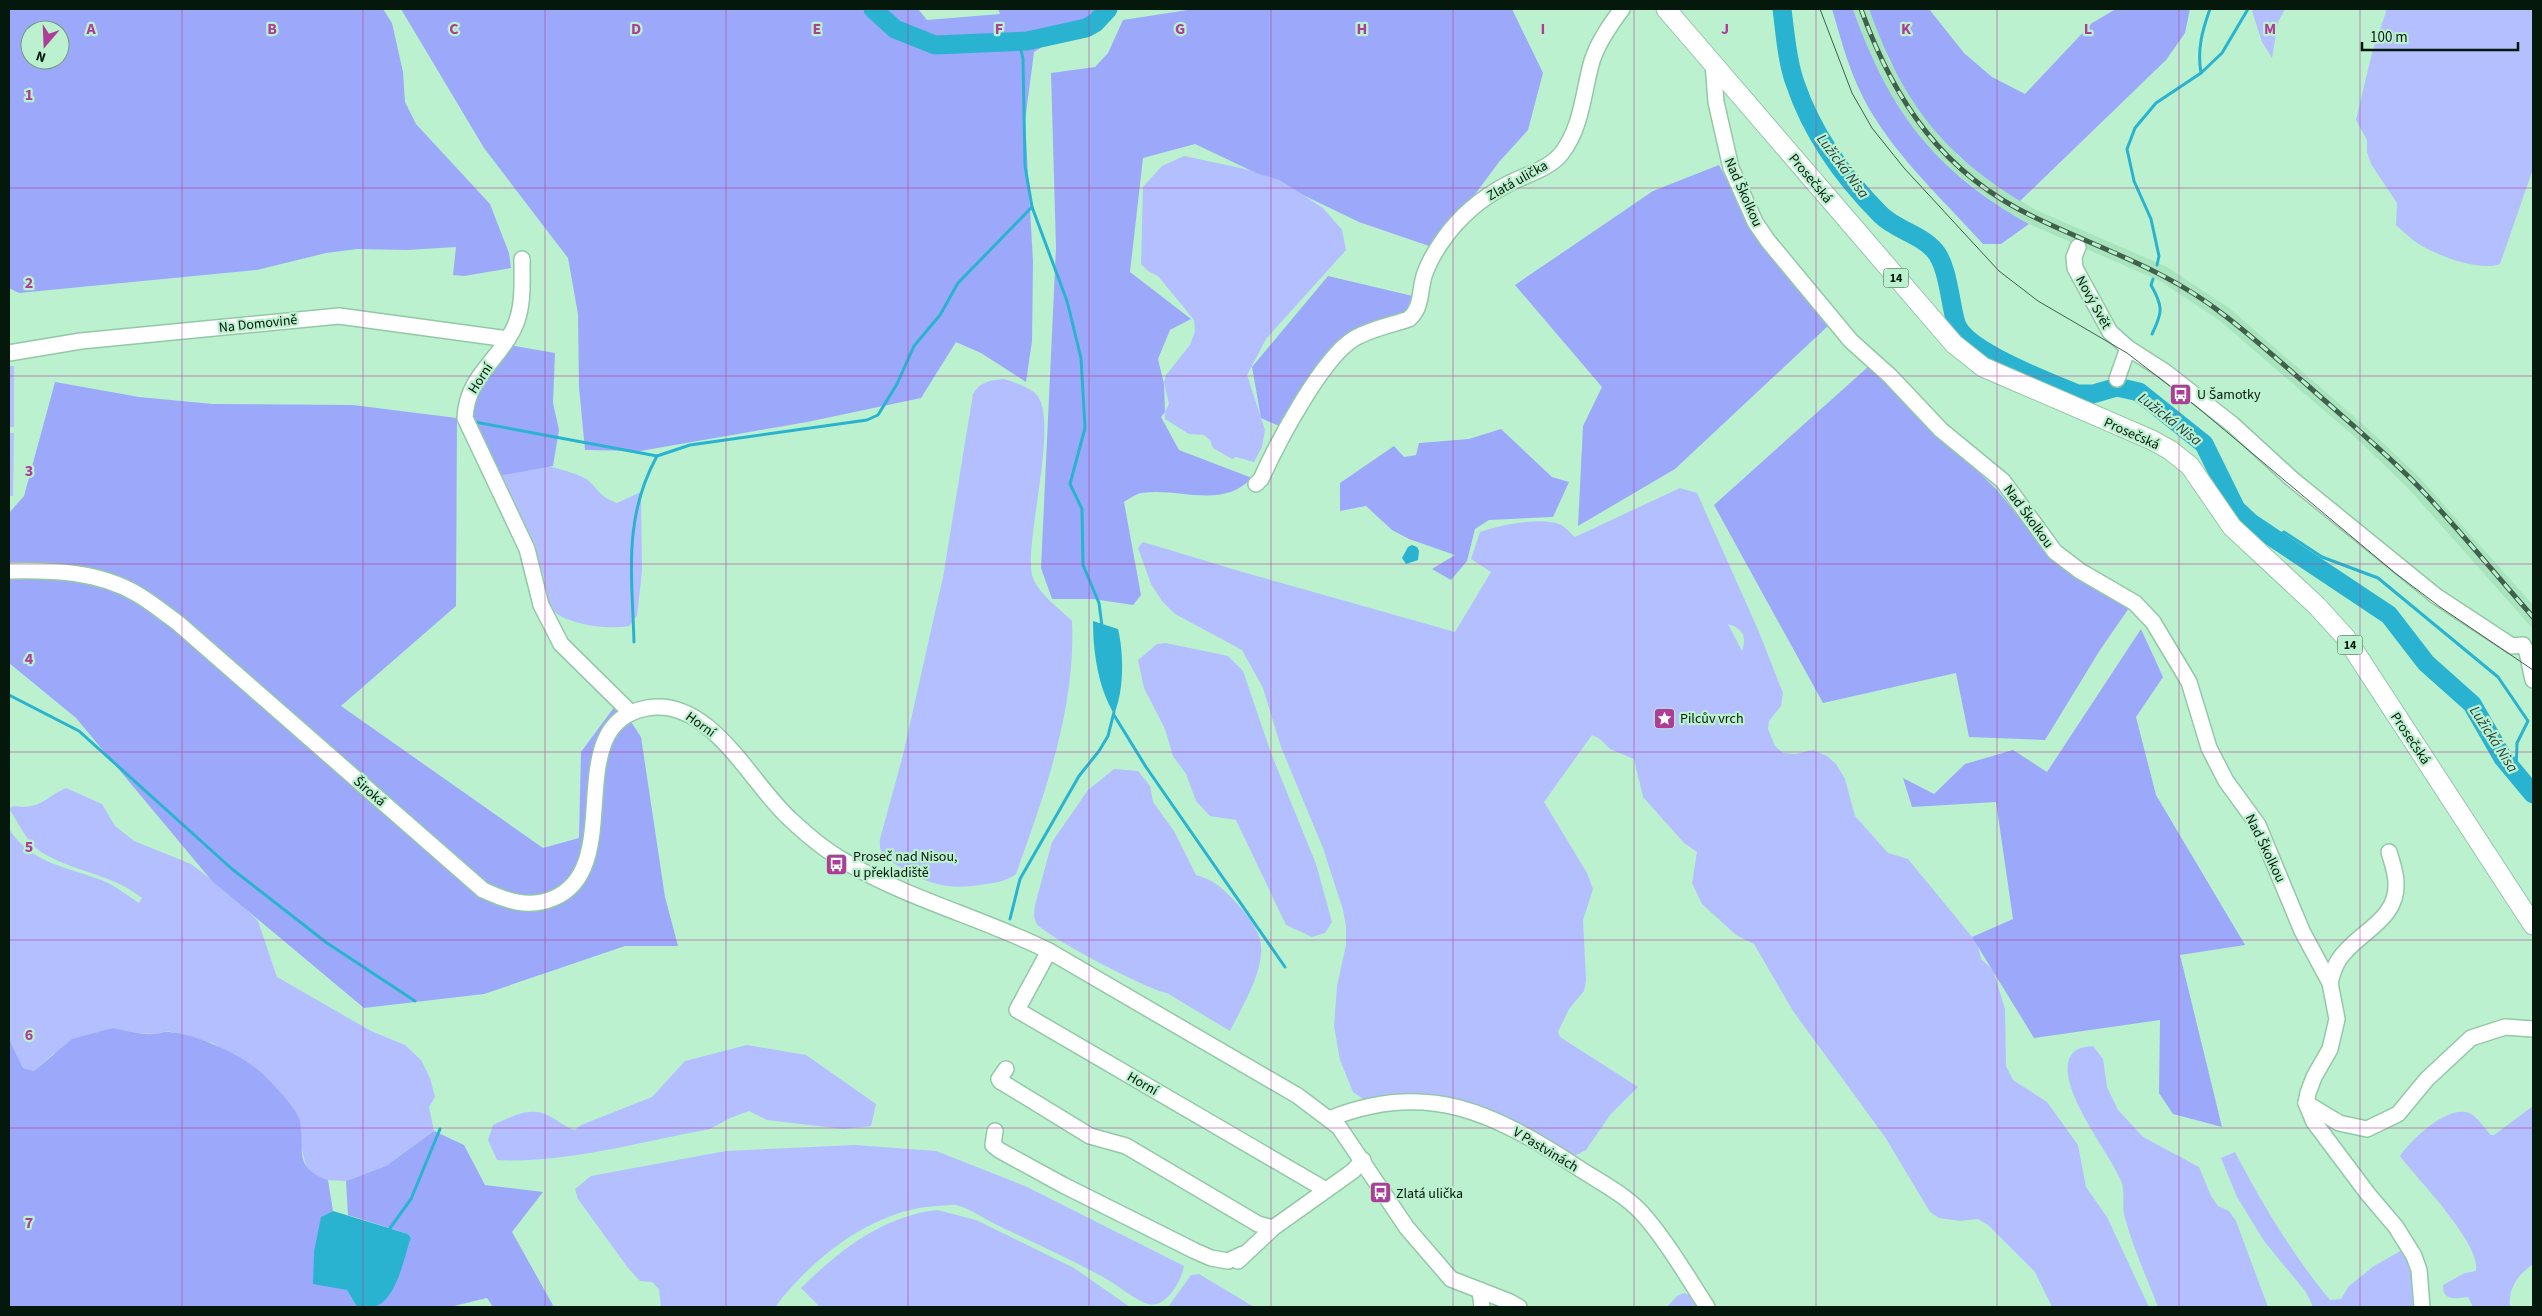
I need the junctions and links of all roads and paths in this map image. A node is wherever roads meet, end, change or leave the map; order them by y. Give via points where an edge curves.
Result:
1 (1622, 9) edge
2 (1666, 9) edge
3 (1713, 63) junction
4 (2078, 247) dead end
5 (522, 259) dead end
6 (508, 339) junction
7 (2128, 348) junction
8 (9, 353) edge
9 (2117, 378) dead end
10 (1256, 484) dead end
11 (9, 571) edge
12 (2533, 680) edge
13 (631, 713) junction
14 (2390, 852) dead end
15 (2533, 925) edge
16 (1049, 951) junction
17 (2330, 983) junction
18 (2533, 1029) edge
19 (1006, 1069) dead end
20 (2306, 1103) junction
21 (1329, 1119) junction
22 (991, 1140) dead end
23 (1362, 1160) junction
24 (1326, 1190) junction
25 (1273, 1228) junction
26 (1243, 1254) junction
27 (1226, 1270) dead end
28 (1480, 1290) junction
29 (1482, 1307) edge
30 (1519, 1307) edge
31 (1707, 1307) edge
32 (2422, 1307) edge

1 - 10 street, Zlatá ulička via 1592,62 1586,97 1561,154 1543,168 1482,198 1443,239 1428,266 1415,314 1352,339 1337,355 1288,423
2 - 3 main road, Prosečská / 14
3 - 15 main road, Prosečská / 14 via 1858,235 1971,360 2152,440 2190,466 2232,527 2317,606 2346,638
3 - 17 street, Nad Školkou via 1716,102 1731,168 1755,222 1768,241 1851,341 1890,376 1941,430 2003,481 2055,552 2080,571 2135,603 2153,622 2189,682 2210,748 2226,781 2258,825 2302,931
4 - 7 street, Nový Svět via 2074,257 2075,268 2110,332
5 - 6 street, Horní via 519,312
6 - 8 street, Na Domovině via 339,316 81,341
6 - 13 street, Horní via 476,380 466,404 465,418 527,549 541,605 561,644
7 - 9 street
7 - 12 street via 2232,424 2292,479 2436,596 2512,646 2522,645 2527,652
11 - 13 street, Široká via 77,573 122,586 143,597 178,623 483,890 513,902 535,904 547,901 574,886 590,850 599,761 613,729
13 - 16 street, Horní via 662,706 690,714 718,737 789,818 846,862 890,885
14 - 17 street via 2396,883 2390,908 2337,962
16 - 21 street, Horní via 1298,1096
16 - 24 street, Horní via 1017,1010
17 - 20 street, Nad Školkou via 2337,1019 2334,1036 2314,1077
18 - 20 street via 2505,1028 2471,1038 2427,1080 2398,1114 2366,1129 2339,1123
19 - 25 street via 1000,1081 1082,1131 1097,1139 1126,1146 1258,1224
20 - 32 street via 2314,1122 2396,1226 2414,1256 2419,1270
21 - 23 street, Horní via 1339,1127
21 - 31 street, V Pastvinách via 1352,1110 1423,1100 1452,1105 1501,1122 1629,1200 1647,1219
22 - 26 street via 1063,1185 1203,1255 1228,1261
23 - 24 street via 1353,1171
23 - 28 street, Horní via 1407,1228 1451,1279
24 - 25 street
25 - 26 street
26 - 27 street
28 - 29 street
28 - 30 street, Horní

